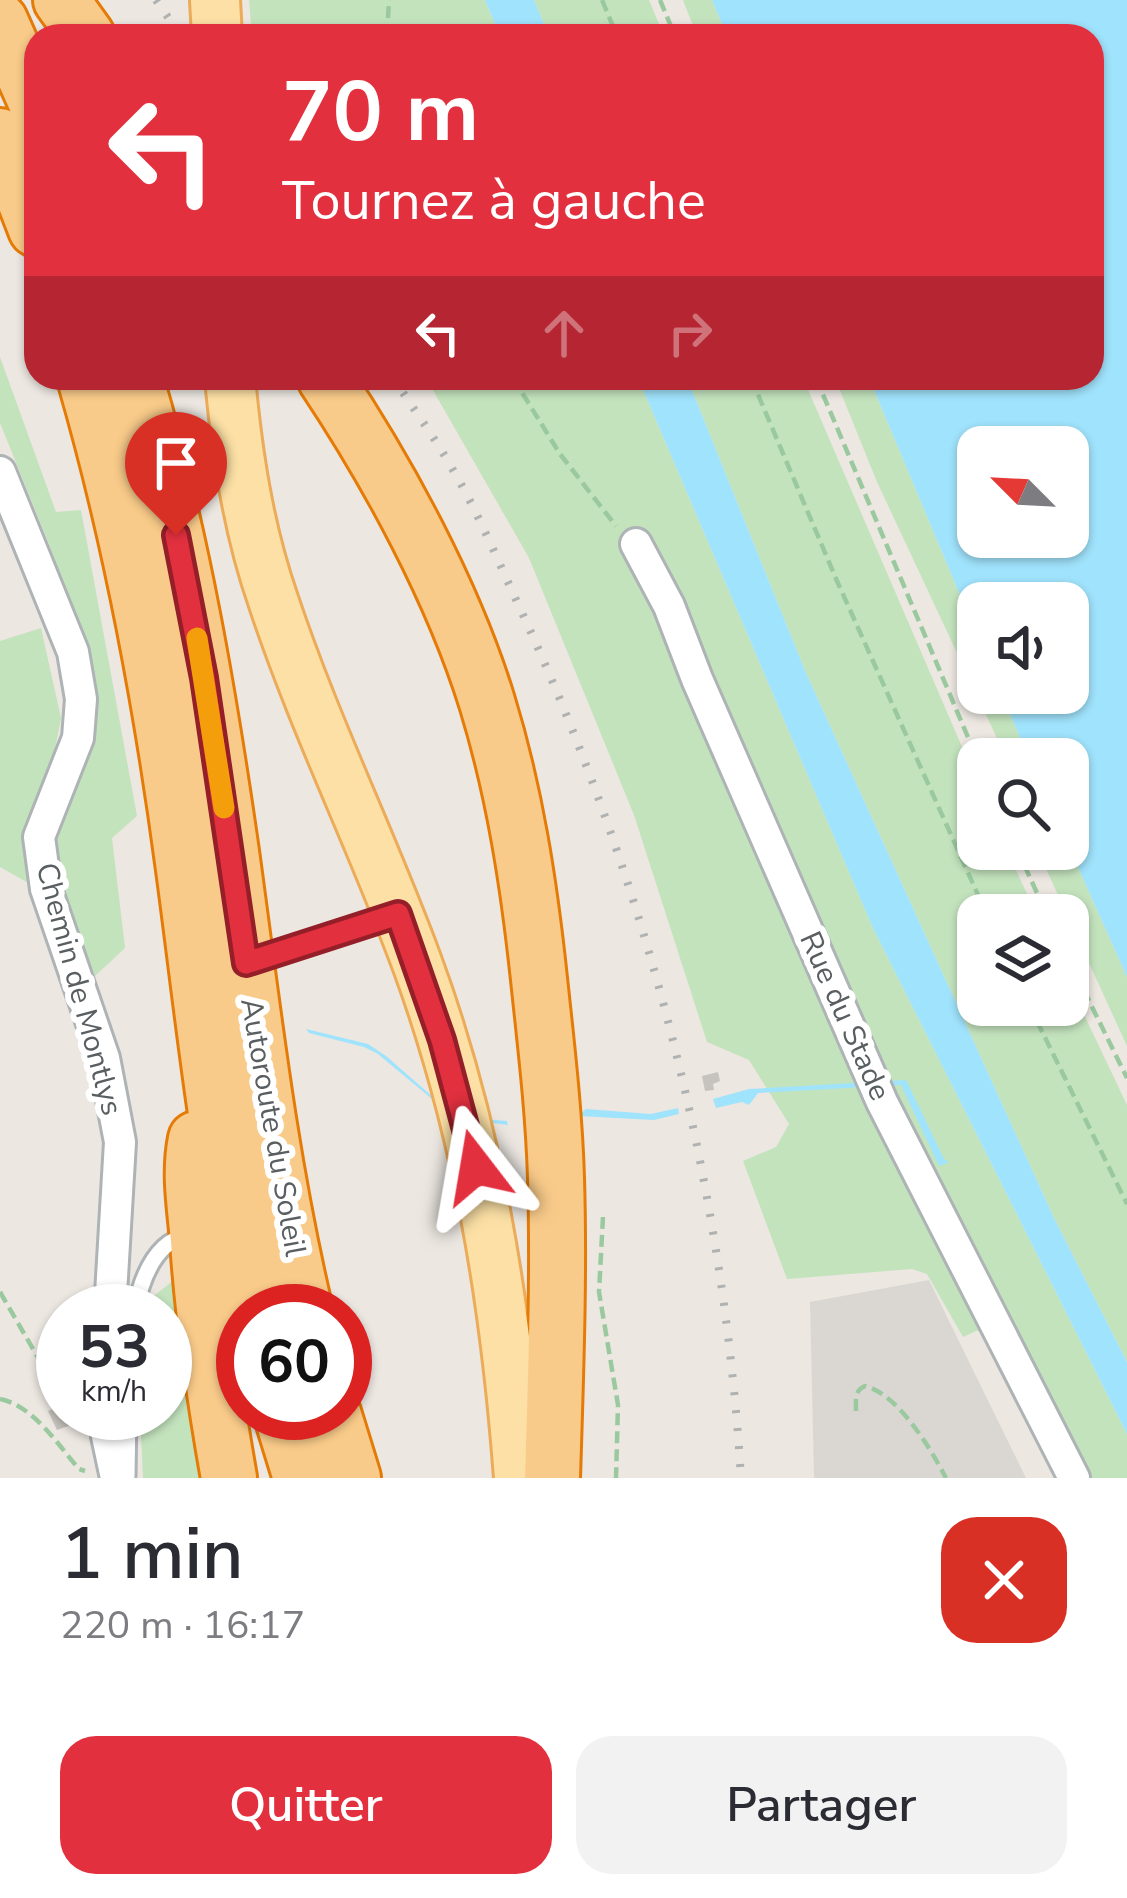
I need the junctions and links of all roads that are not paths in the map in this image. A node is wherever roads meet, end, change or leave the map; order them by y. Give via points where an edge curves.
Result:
1 (0, 21) edge
2 (24, 75) edge
3 (0, 136) edge
4 (24, 199) edge
5 (88, 390) edge
6 (138, 390) edge
7 (231, 390) edge
8 (333, 390) edge
9 (0, 472) edge
10 (636, 544) road end
11 (398, 914) junction
12 (246, 963) junction
13 (210, 1072) junction
14 (197, 1233) junction
15 (112, 1284) edge
16 (142, 1284) edge
17 (249, 1284) edge
18 (300, 1284) edge
19 (106, 1440) edge
20 (128, 1440) edge
21 (289, 1440) edge
22 (341, 1440) edge
23 (106, 1476) edge
24 (127, 1478) edge
25 (229, 1478) edge
26 (301, 1478) edge
27 (352, 1478) edge
28 (519, 1478) edge
29 (552, 1478) edge
30 (1074, 1478) edge

1 - 2 highway
3 - 4 highway
5 - 13 highway, Autoroute du Soleil via 158,692
6 - 12 highway, Autoroute du Soleil via 204,678
7 - 11 main road via 237,454 272,599
8 - 29 highway via 416,533 464,638 505,764 529,882 554,1149
9 - 15 street, Chemin de Montlys via 74,652 81,699 78,738 39,837 46,889 104,1058 120,1142
10 - 30 street, Rue du Stade via 882,1102
11 - 12 lane
11 - 28 main road via 476,1167 506,1327
12 - 18 highway, Autoroute du Soleil
13 - 14 highway via 191,1163
13 - 17 highway, Autoroute du Soleil
14 - 16 lane via 160,1249
14 - 25 highway
19 - 23 street
20 - 24 lane
21 - 26 highway
22 - 27 highway

